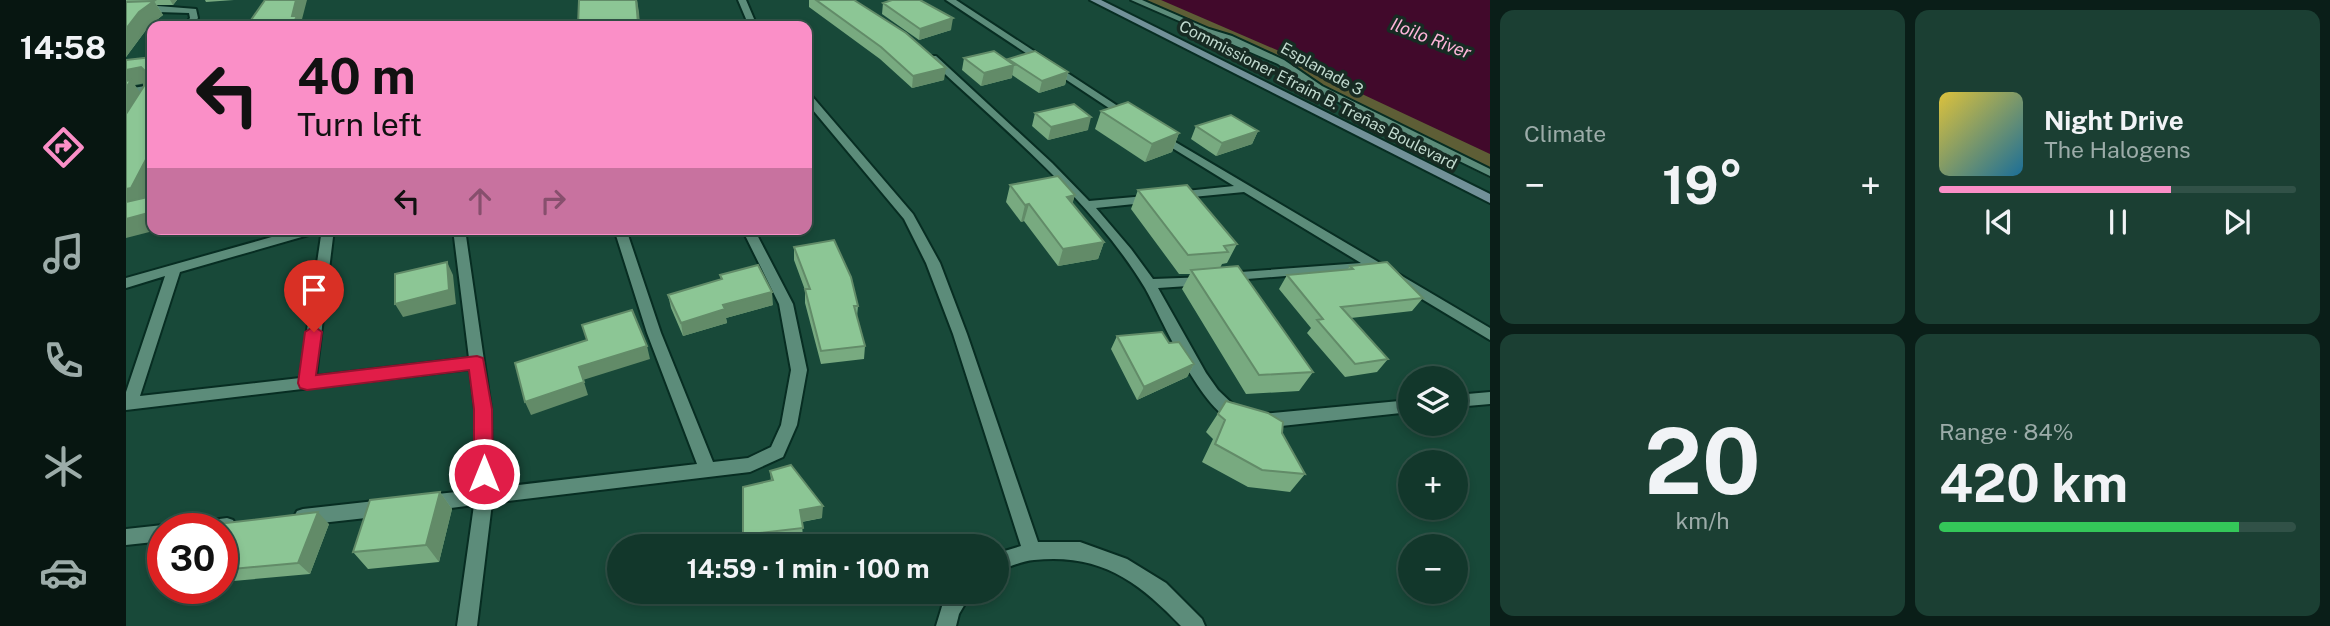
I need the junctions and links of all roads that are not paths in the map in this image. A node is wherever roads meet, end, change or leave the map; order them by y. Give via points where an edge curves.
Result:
1 (742, 0) edge
2 (950, 0) edge
3 (1094, 0) edge
4 (1135, 0) edge
5 (126, 12) edge
6 (192, 21) edge
7 (751, 21) edge
8 (922, 50) edge
9 (147, 90) edge
10 (126, 92) edge
11 (812, 103) edge
12 (1137, 121) edge
13 (1149, 129) edge
14 (1490, 173) edge
15 (1244, 189) junction
16 (1490, 199) edge
17 (1088, 205) junction
18 (294, 235) edge
19 (327, 235) edge
20 (460, 235) edge
21 (622, 235) edge
22 (751, 235) edge
23 (1380, 266) junction
24 (174, 269) junction
25 (126, 283) edge
26 (1149, 284) junction
27 (1490, 335) edge
28 (477, 362) junction
29 (307, 383) junction
30 (1490, 398) edge
31 (1468, 400) edge
32 (128, 404) edge
33 (1398, 407) edge
34 (708, 470) junction
35 (484, 496) junction
36 (283, 519) edge
37 (238, 524) edge
38 (243, 524) edge
39 (147, 535) edge
40 (126, 537) edge
41 (1032, 551) junction
42 (1009, 558) edge
43 (954, 604) edge
44 (467, 626) edge
45 (946, 626) edge
46 (1195, 626) edge

1 - 7 street
2 - 12 street
3 - 16 main road, Commissioner Efraim B. Treñas Boulevard
4 - 14 street, Esplanade 3 via 1281,62 1318,88
5 - 6 street via 193,11
8 - 17 street
9 - 10 street
11 - 41 street via 909,218 933,263
13 - 15 street
15 - 17 street
15 - 23 street
17 - 26 street
18 - 24 street
19 - 29 street
20 - 28 street
21 - 34 street via 654,333
22 - 34 street via 786,304 799,370 789,425 776,452 750,466
23 - 26 street
23 - 27 street
24 - 25 street
24 - 32 street
26 - 33 street via 1214,399 1230,413 1255,422
28 - 29 street
28 - 35 street via 483,409
29 - 32 street
30 - 31 street
34 - 35 street
35 - 36 street
35 - 44 street
37 - 38 street
39 - 40 street
41 - 42 street
41 - 46 street via 1080,551 1120,565 1159,589
43 - 45 street

